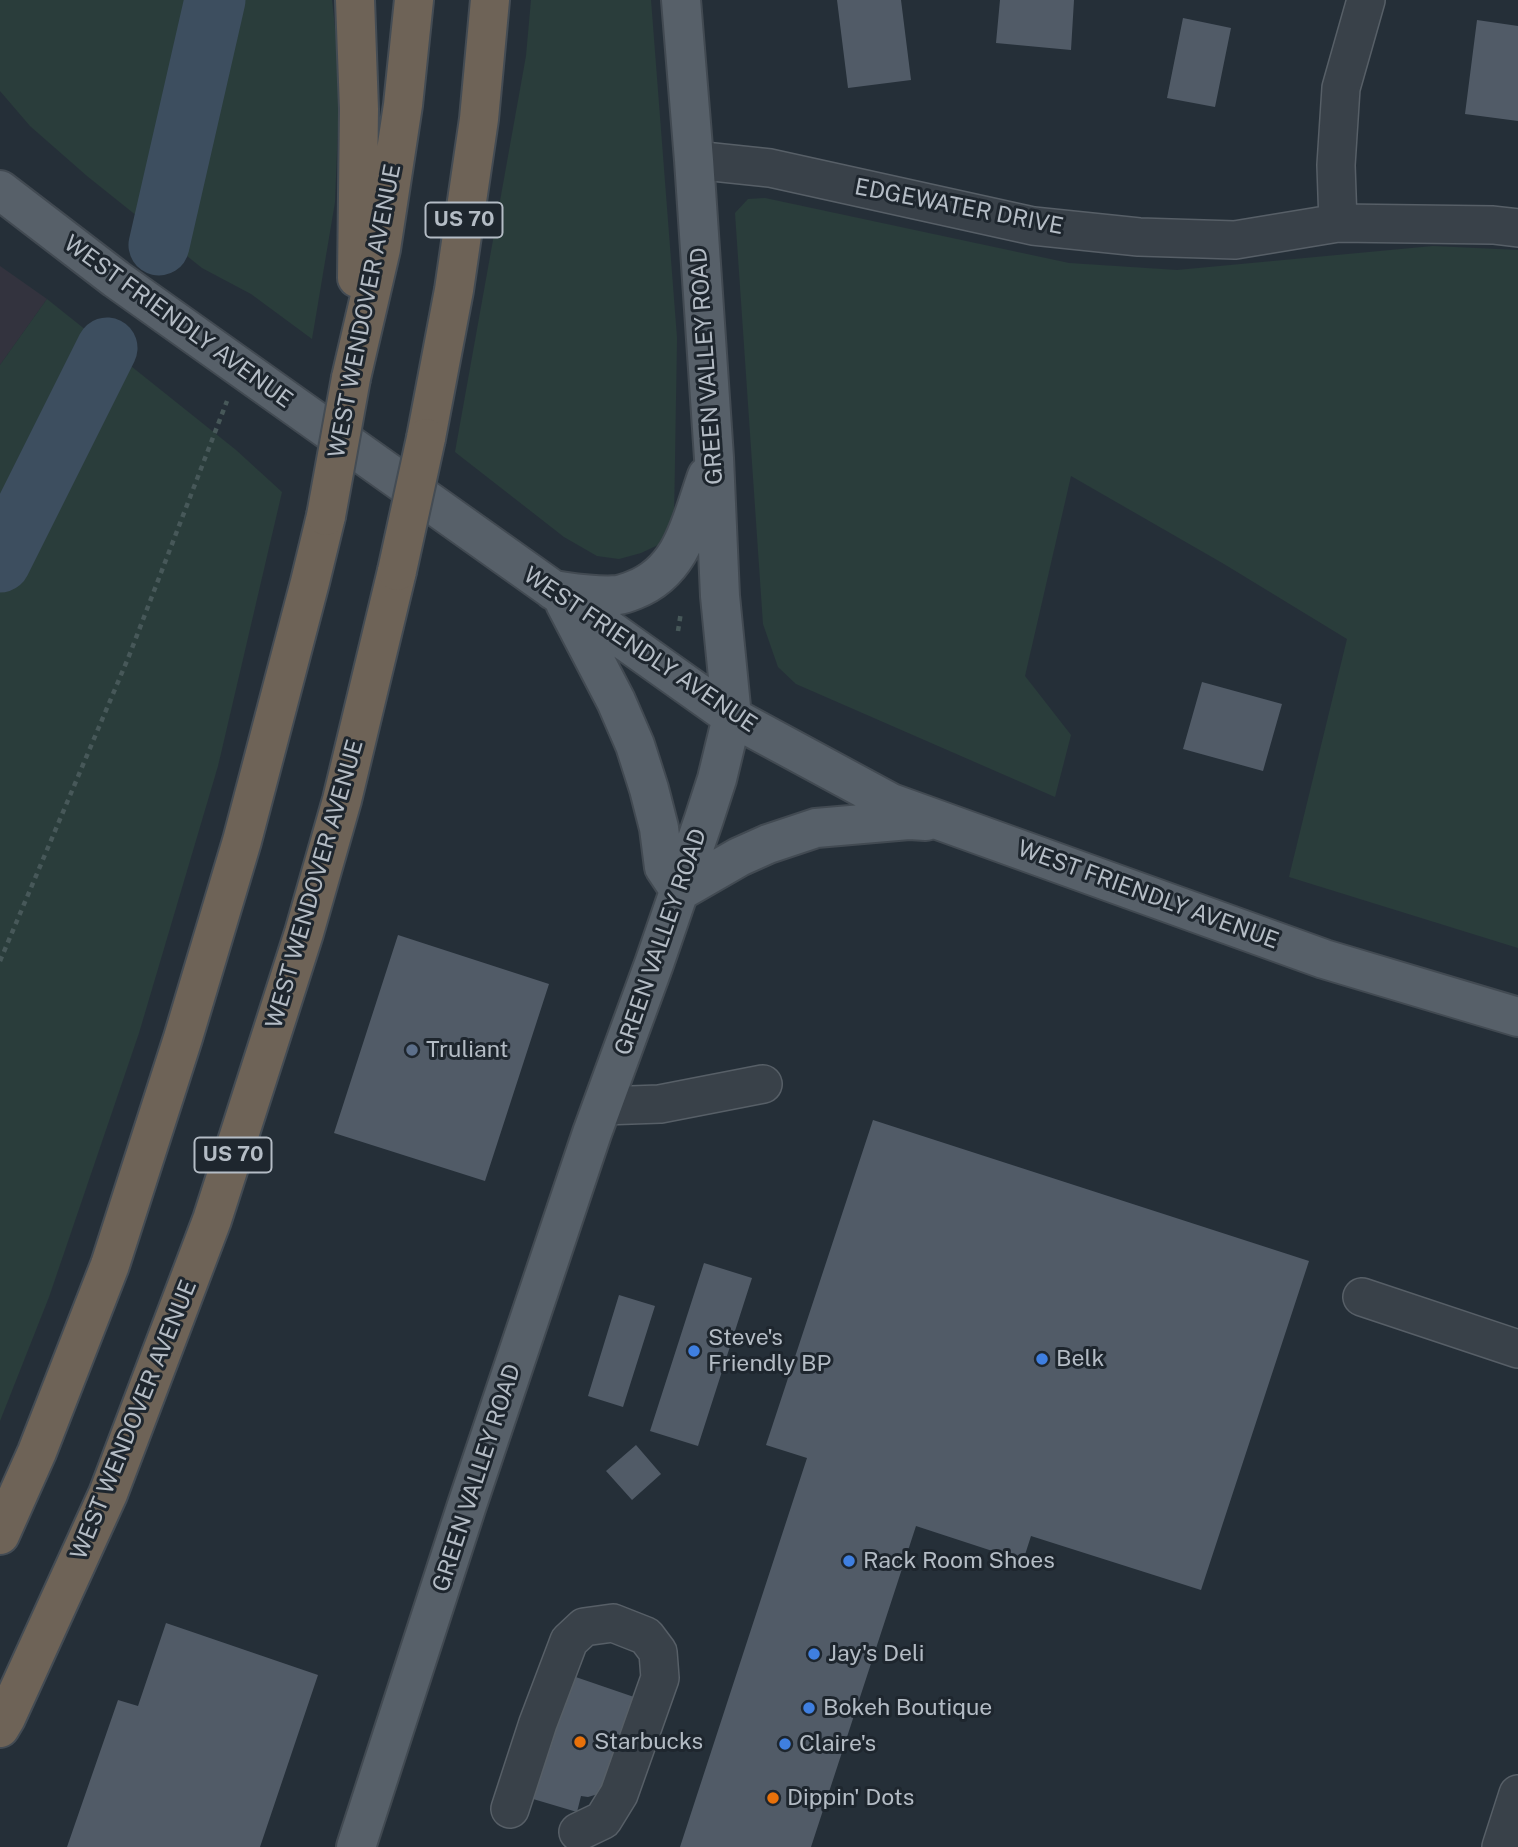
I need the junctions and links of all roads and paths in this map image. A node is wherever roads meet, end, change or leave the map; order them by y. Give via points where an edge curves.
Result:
1 (355, 0) edge
2 (414, 0) edge
3 (490, 0) edge
4 (681, 0) edge
5 (1366, 0) edge
6 (694, 160) junction
7 (0, 190) edge
8 (1339, 223) junction
9 (1518, 228) edge
10 (354, 366) junction
11 (240, 367) junction
12 (714, 457) junction
13 (556, 594) junction
14 (681, 612) dead end
15 (678, 631) dead end
16 (732, 717) junction
17 (945, 822) junction
18 (680, 891) junction
19 (0, 961) edge
20 (1518, 1017) edge
21 (763, 1084) dead end
22 (602, 1106) junction
23 (1362, 1297) dead end
24 (1518, 1349) edge
25 (0, 1535) edge
26 (2, 1732) edge
27 (1518, 1794) edge
28 (510, 1809) dead end
29 (578, 1832) dead end
30 (356, 1847) edge
31 (1501, 1847) edge

1 - 10 highway via 359,109
2 - 10 highway, WEST WENDOVER AVENUE via 381,249
3 - 26 highway, WEST WENDOVER AVENUE / US 70, bridge via 458,264 426,438 342,800 212,1220 108,1494
4 - 6 main road, GREEN VALLEY ROAD
5 - 8 street via 1341,88 1336,165
6 - 8 street, EDGEWATER DRIVE via 770,168 1033,226 1139,237 1235,240
6 - 12 main road, GREEN VALLEY ROAD
7 - 11 main road, WEST FRIENDLY AVENUE via 89,260
8 - 9 street, EDGEWATER DRIVE
10 - 25 highway, WEST WENDOVER AVENUE, bridge via 310,582 242,841 183,1038 110,1265
11 - 13 main road, WEST FRIENDLY AVENUE
11 - 19 path via 129,656
12 - 13 main road via 676,558 659,576 621,595
12 - 16 main road, GREEN VALLEY ROAD
13 - 16 main road, WEST FRIENDLY AVENUE
13 - 18 main road via 617,701 649,789 664,867
14 - 15 path
16 - 17 main road, WEST FRIENDLY AVENUE via 891,803
16 - 18 main road, GREEN VALLEY ROAD
17 - 18 main road via 909,820 816,828 739,857
17 - 20 main road, WEST FRIENDLY AVENUE via 1324,959
18 - 22 main road, GREEN VALLEY ROAD
21 - 22 street via 660,1104
22 - 30 main road, GREEN VALLEY ROAD
23 - 24 street
27 - 31 street
28 - 29 street via 569,1641 584,1627 613,1623 646,1636 658,1653 660,1678 618,1794 603,1820

